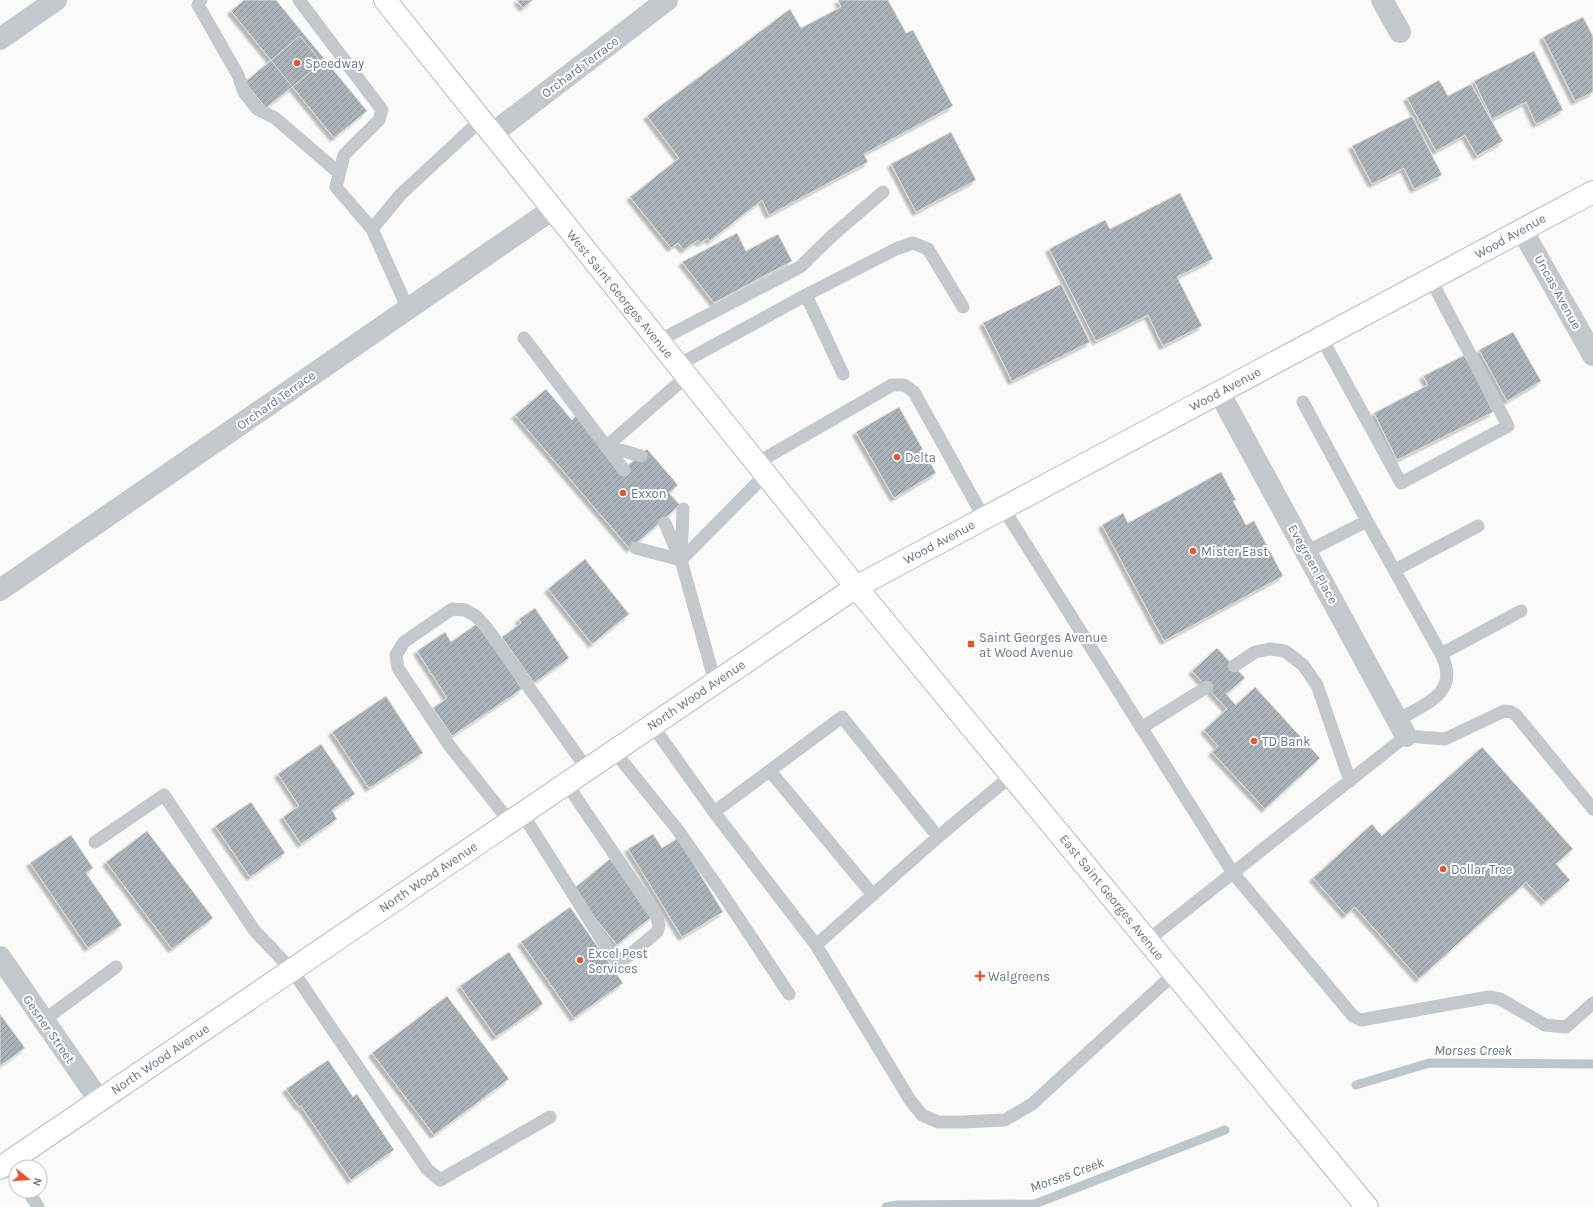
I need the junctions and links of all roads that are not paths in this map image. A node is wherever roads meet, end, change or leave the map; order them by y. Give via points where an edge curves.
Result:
1 (56, 0) edge
2 (201, 0) edge
3 (299, 0) edge
4 (385, 0) edge
5 (667, 0) edge
6 (1382, 0) edge
7 (1400, 32) dead end
8 (0, 39) edge
9 (487, 127) junction
10 (339, 173) junction
11 (883, 192) dead end
12 (1593, 192) edge
13 (553, 209) junction
14 (372, 229) junction
15 (1522, 230) junction
16 (1431, 280) junction
17 (806, 294) junction
18 (963, 307) dead end
19 (408, 309) junction
20 (1321, 337) junction
21 (524, 338) dead end
22 (658, 340) junction
23 (1593, 355) edge
24 (683, 371) junction
25 (843, 374) dead end
26 (1219, 392) junction
27 (1303, 402) dead end
28 (606, 449) junction
29 (641, 456) dead end
30 (761, 468) junction
31 (624, 470) dead end
32 (1003, 508) junction
33 (683, 509) dead end
34 (984, 518) junction
35 (1367, 521) junction
36 (665, 523) dead end
37 (1478, 526) dead end
38 (636, 548) dead end
39 (1306, 552) junction
40 (681, 560) junction
41 (1395, 570) junction
42 (856, 586) junction
43 (0, 590) edge
44 (1521, 611) dead end
45 (1441, 654) junction
46 (1234, 666) dead end
47 (716, 682) junction
48 (1206, 687) dead end
49 (652, 725) junction
50 (1141, 728) junction
51 (1402, 728) junction
52 (614, 751) junction
53 (587, 769) junction
54 (770, 771) junction
55 (1012, 775) junction
56 (1350, 781) junction
57 (566, 783) junction
58 (1593, 809) edge
59 (714, 812) junction
60 (516, 817) junction
61 (938, 837) junction
62 (95, 842) dead end
63 (1233, 873) junction
64 (872, 895) junction
65 (1148, 940) junction
66 (816, 945) junction
67 (0, 957) edge
68 (116, 967) dead end
69 (292, 970) junction
70 (1175, 973) junction
71 (789, 994) dead end
72 (1593, 1004) edge
73 (44, 1020) junction
74 (99, 1100) junction
75 (550, 1117) dead end
76 (19, 1159) edge
77 (1367, 1207) edge

1 - 8 street
2 - 10 lane via 198,5 238,74 244,92 257,109 276,118
3 - 10 lane via 382,110 379,120 344,155
4 - 9 main road, West Saint Georges Avenue
5 - 9 street, Orchard Terrace
6 - 7 street
9 - 13 main road, West Saint Georges Avenue
9 - 14 lane via 401,194
10 - 14 lane via 336,187
11 - 22 lane via 800,267
12 - 15 main road, Wood Avenue
13 - 19 street, Orchard Terrace
13 - 22 main road, West Saint Georges Avenue
14 - 19 lane
15 - 16 main road, Wood Avenue
15 - 23 street, Uncas Avenue
16 - 20 main road, Wood Avenue
16 - 20 lane via 1508,426 1402,483
17 - 18 lane via 913,243 928,249
17 - 24 lane
17 - 25 lane
19 - 43 street, Orchard Terrace
20 - 26 main road, Wood Avenue
21 - 28 lane
22 - 24 main road, West Saint Georges Avenue
24 - 28 lane
24 - 30 main road, West Saint Georges Avenue
26 - 32 main road, Wood Avenue
26 - 39 street, Evegreen Place
27 - 35 lane
28 - 29 lane
28 - 31 lane
30 - 34 lane via 892,385 904,385 914,392
30 - 40 lane
30 - 42 main road, West Saint Georges Avenue
32 - 34 main road, Wood Avenue
32 - 50 lane
33 - 40 lane
34 - 42 main road, Wood Avenue
35 - 39 lane
35 - 41 lane
36 - 40 lane
37 - 41 lane
38 - 40 lane
39 - 51 street, Evegreen Place
40 - 47 lane
41 - 45 lane
42 - 47 main road, North Wood Avenue
42 - 55 main road, East Saint Georges Avenue
44 - 45 lane
45 - 51 lane via 1448,677 1445,688
46 - 56 lane via 1255,652 1270,649 1284,651 1303,665 1317,685
47 - 49 main road, North Wood Avenue
48 - 50 lane
49 - 52 main road, North Wood Avenue
49 - 59 lane
50 - 63 lane
51 - 56 lane
51 - 58 lane via 1445,739 1504,711 1511,712
52 - 53 main road, North Wood Avenue
52 - 71 lane via 677,829
53 - 57 main road, North Wood Avenue
53 - 60 lane via 486,627 476,616 465,610 452,608 404,642 396,655 398,668 449,745
54 - 59 lane
54 - 61 lane via 842,718
54 - 64 lane
55 - 61 lane
55 - 65 main road, East Saint Georges Avenue
56 - 63 lane
57 - 60 main road, North Wood Avenue
57 - 60 lane via 657,917 657,932 627,957 618,960 612,956
59 - 66 lane
60 - 69 main road, North Wood Avenue
61 - 64 lane
62 - 69 lane via 164,795 254,930
63 - 65 lane
63 - 72 lane via 1353,1016 1361,1020 1489,997 1500,999 1544,1025 1566,1027
64 - 66 lane
65 - 70 main road, East Saint Georges Avenue
66 - 70 lane via 910,1100 922,1115 938,1122 1005,1120 1032,1104
67 - 73 street, Gesner Street
68 - 73 lane
69 - 74 main road, North Wood Avenue
69 - 75 lane via 427,1169 440,1180
70 - 77 main road, East Saint Georges Avenue
73 - 74 street, Gesner Street
74 - 76 main road, North Wood Avenue

